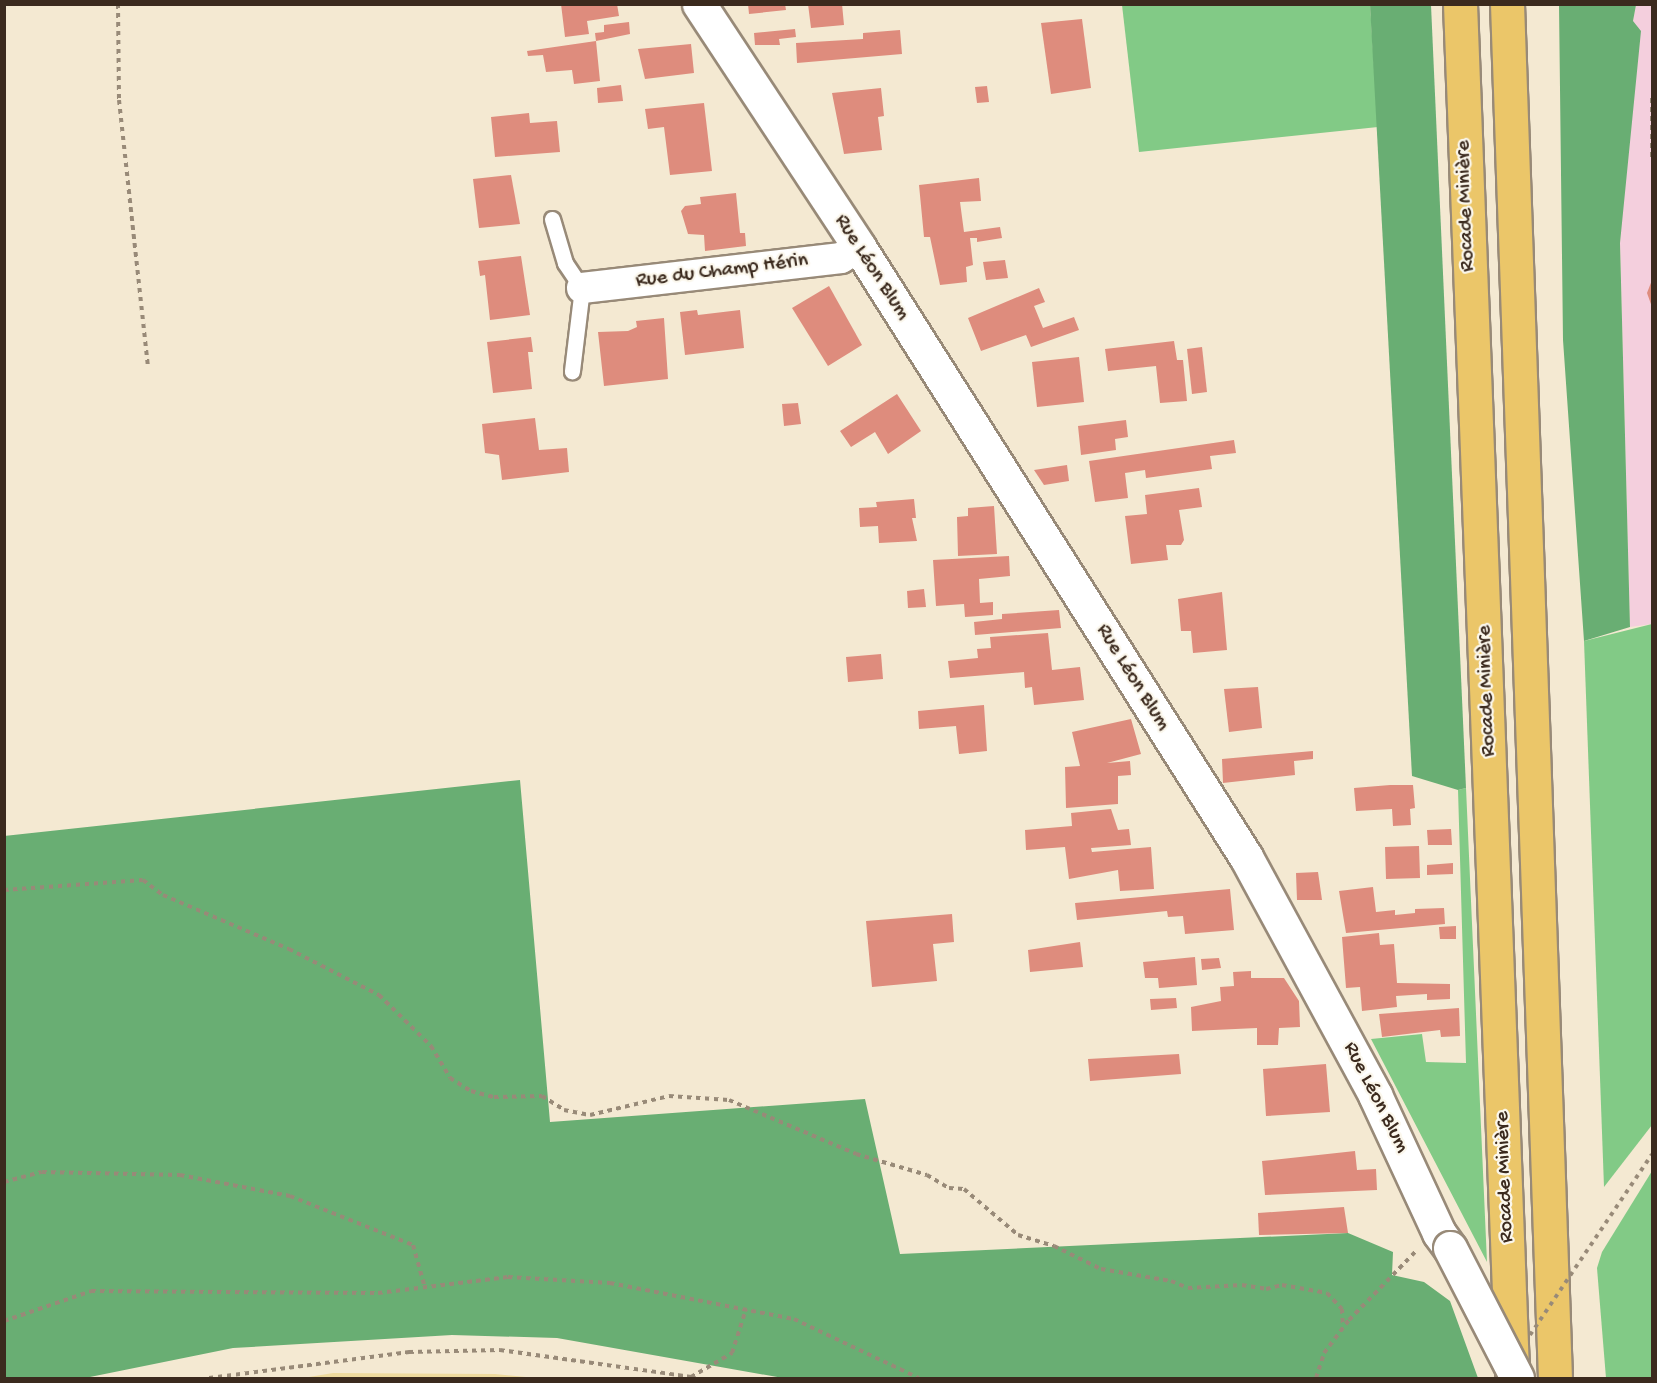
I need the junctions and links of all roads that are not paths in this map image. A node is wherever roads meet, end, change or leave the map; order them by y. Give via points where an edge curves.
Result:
1 (699, 4) edge
2 (1461, 4) edge
3 (1507, 4) edge
4 (1527, 4) edge
5 (1510, 103) junction
6 (552, 219) dead end
7 (859, 248) junction
8 (582, 288) junction
9 (572, 370) dead end
10 (1515, 1378) edge
11 (1555, 1378) edge

1 - 7 street, Rue Léon Blum
2 - 10 highway, Rocade Minière
3 - 5 highway, Rocade Minière
4 - 5 highway via 1527,80
5 - 11 highway, Rocade Minière
6 - 8 lane via 565,263
7 - 8 street, Rue du Champ Hérin via 842,258
7 - 10 street, Rue Léon Blum, bridge via 1246,857 1375,1095
8 - 9 lane

